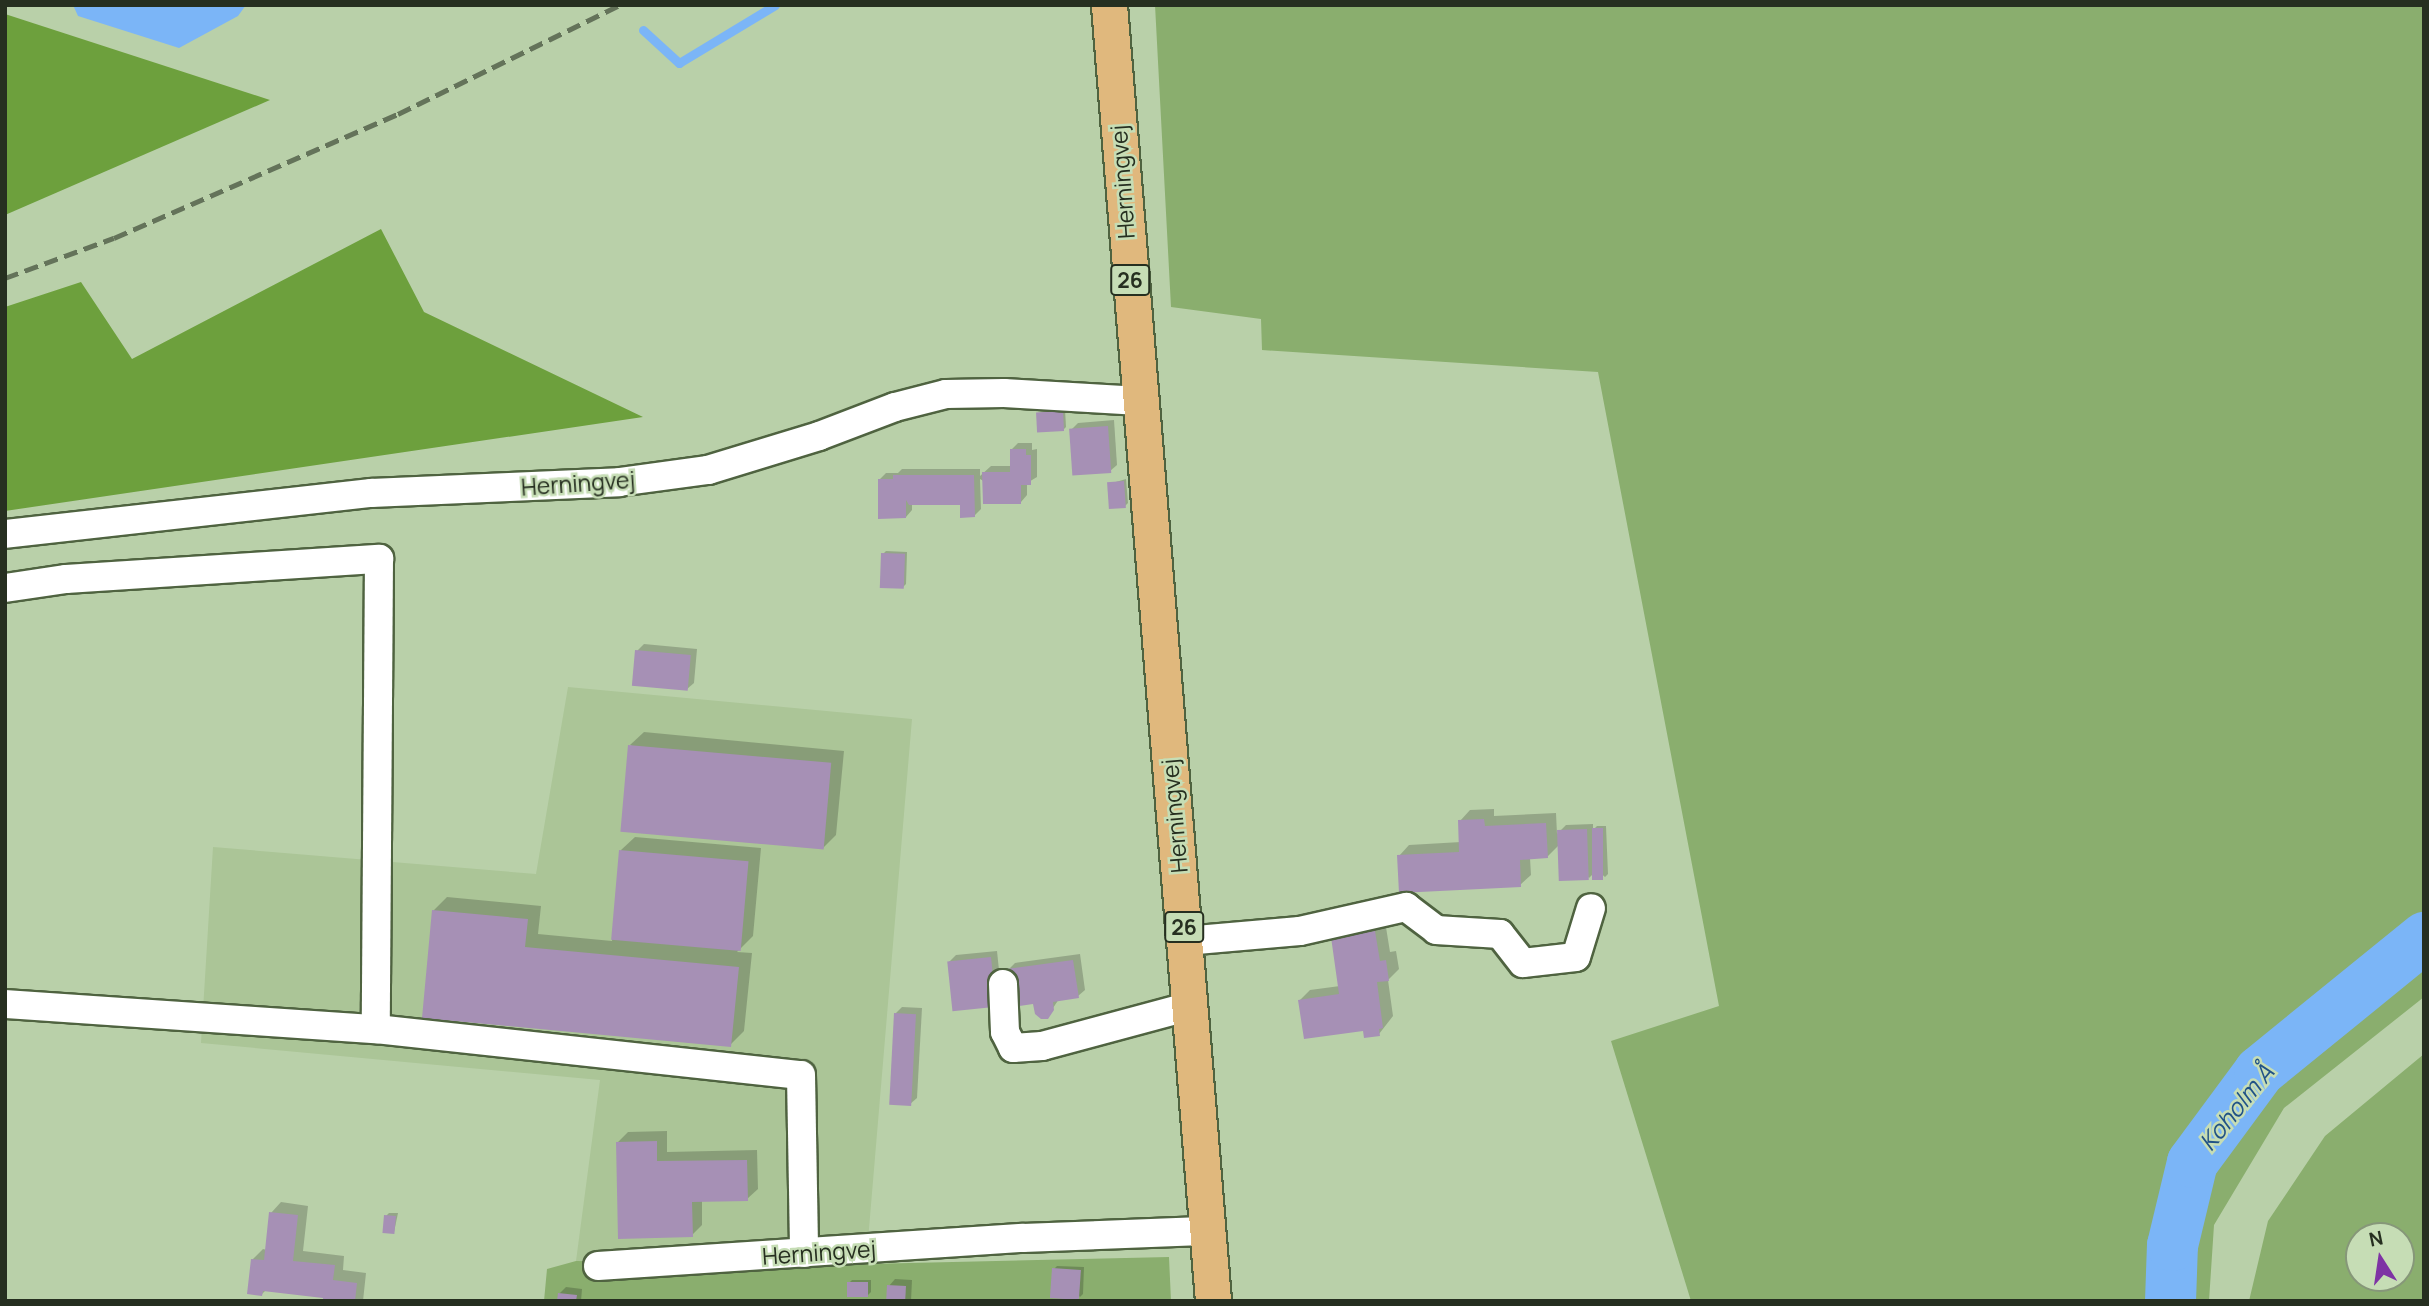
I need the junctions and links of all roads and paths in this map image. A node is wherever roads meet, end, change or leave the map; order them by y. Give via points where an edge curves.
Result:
1 (1109, 5) edge
2 (1140, 401) junction
3 (5, 534) edge
4 (5, 588) edge
5 (1591, 908) dead end
6 (1185, 941) junction
7 (1003, 984) dead end
8 (5, 1004) edge
9 (1190, 1006) junction
10 (376, 1028) junction
11 (1209, 1231) junction
12 (804, 1253) junction
13 (598, 1266) dead end
14 (1213, 1301) edge

1 - 2 main road, Herningvej / 26
2 - 3 street, Herningvej via 946,394 708,470 619,482 371,493
2 - 6 main road, Herningvej / 26
4 - 10 street via 66,579 379,559
5 - 6 street via 1576,957 1523,963 1500,934 1436,930 1406,907 1300,931
6 - 9 main road, Herningvej / 26
7 - 9 street via 1005,1032 1013,1048 1042,1046
8 - 10 street
9 - 11 main road, Herningvej / 26
10 - 12 street via 802,1075
11 - 12 street, Herningvej
11 - 14 main road, Herningvej / 26
12 - 13 street, Herningvej

